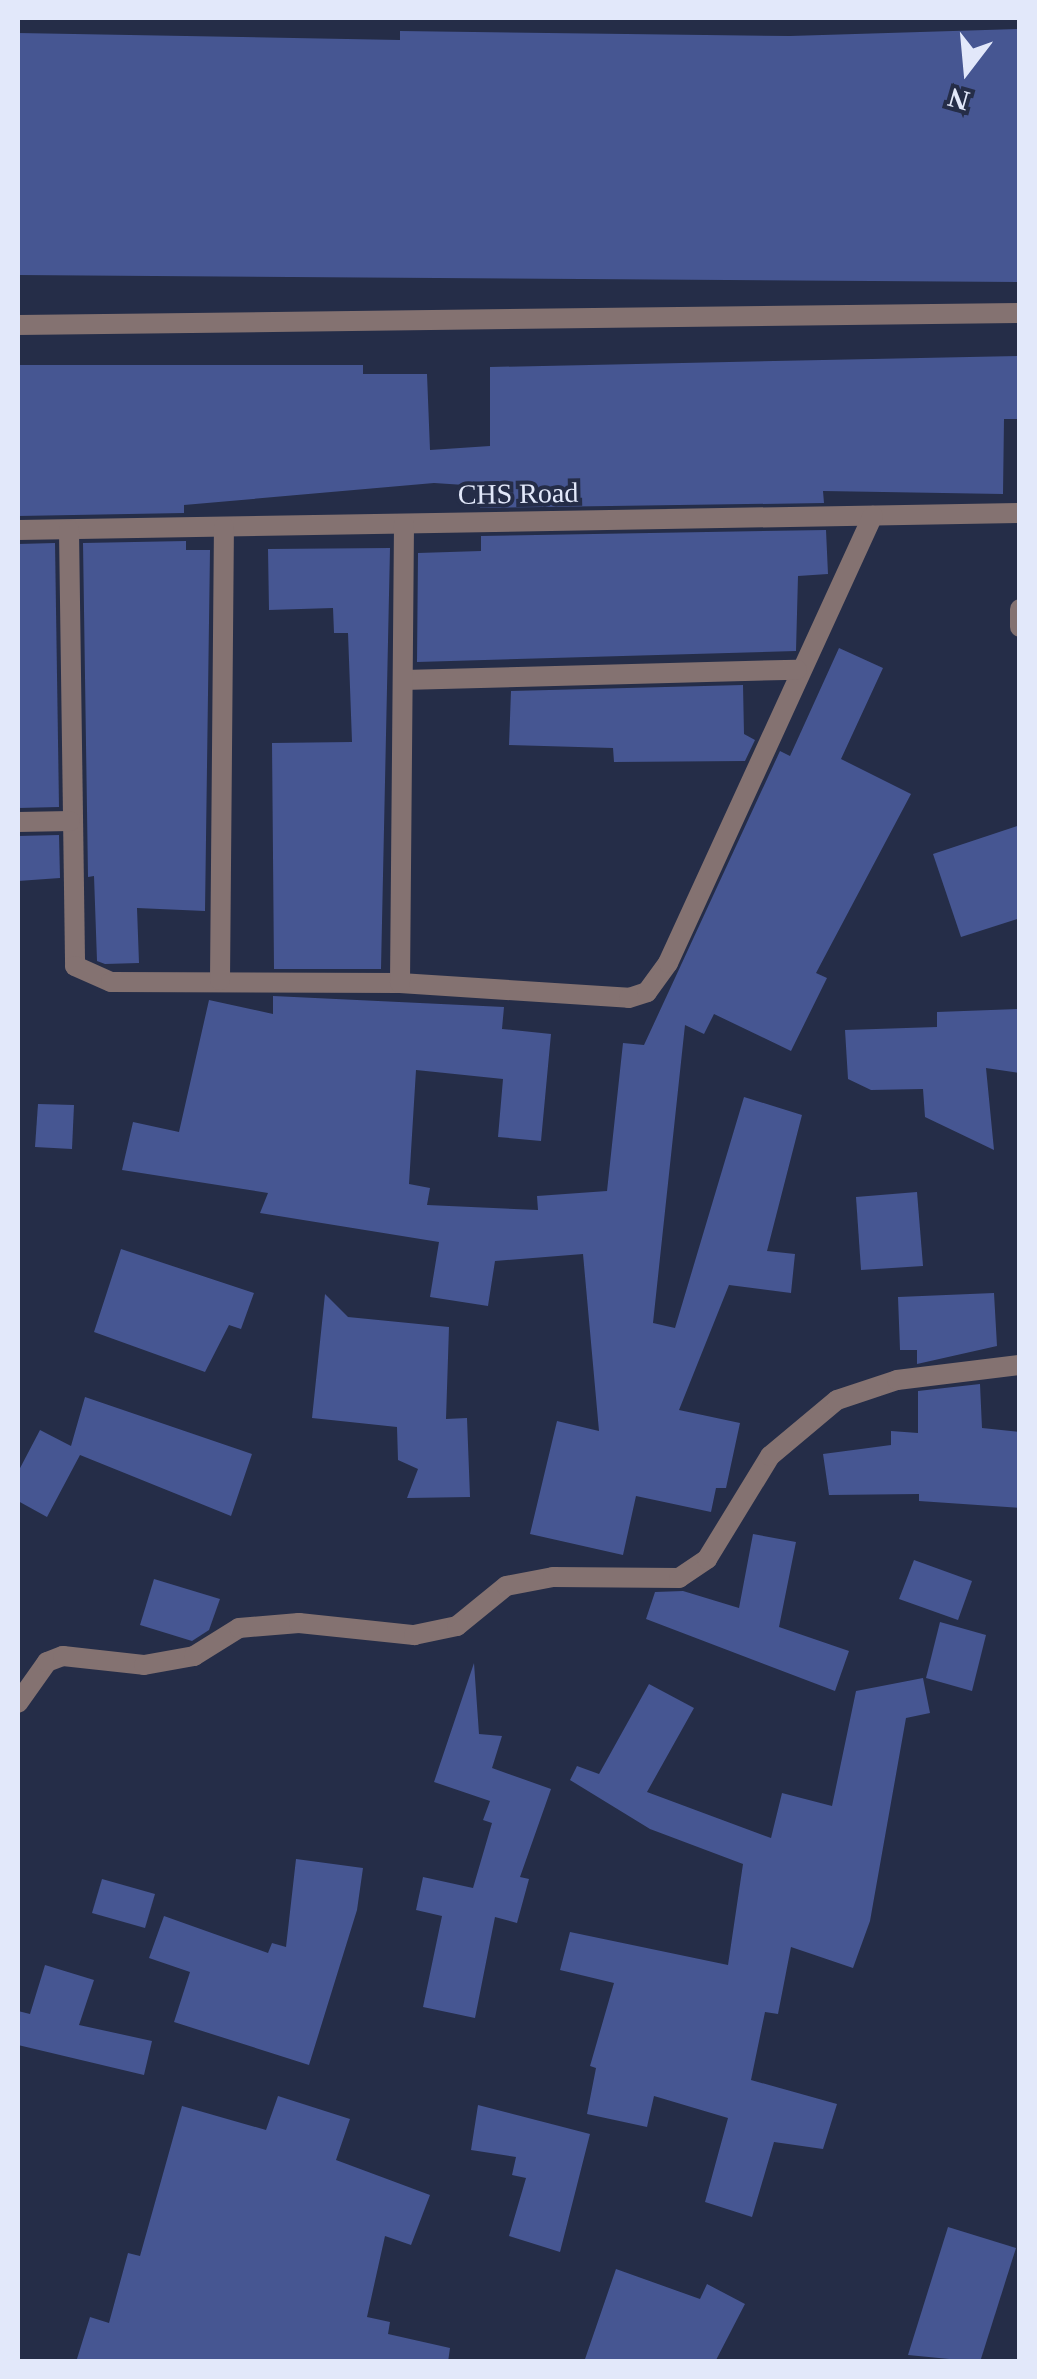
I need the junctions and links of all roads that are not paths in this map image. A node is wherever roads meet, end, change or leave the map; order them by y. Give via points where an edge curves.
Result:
1 (1020, 313) edge
2 (18, 325) edge
3 (1020, 513) edge
4 (873, 516) junction
5 (404, 524) junction
6 (224, 527) junction
7 (18, 530) edge
8 (70, 530) junction
9 (1020, 610) edge
10 (1020, 627) edge
11 (797, 670) junction
12 (403, 680) junction
13 (70, 821) junction
14 (18, 822) edge
15 (220, 980) junction
16 (400, 982) junction
17 (1020, 1365) edge
18 (18, 1703) edge

1 - 2 street
3 - 4 street, CHS Road
4 - 5 street, CHS Road
4 - 11 street
5 - 6 street, CHS Road
5 - 12 street
6 - 8 street, CHS Road
6 - 15 street
7 - 8 street, CHS Road
8 - 13 street
9 - 10 street
11 - 12 street
11 - 16 street via 668,963 647,992 630,998
12 - 16 street
13 - 14 street
13 - 15 street via 75,966 111,982
15 - 16 street
17 - 18 street via 897,1380 837,1400 770,1456 707,1559 679,1578 553,1577 506,1586 457,1626 414,1635 299,1623 239,1628 194,1656 144,1665 63,1656 48,1662

